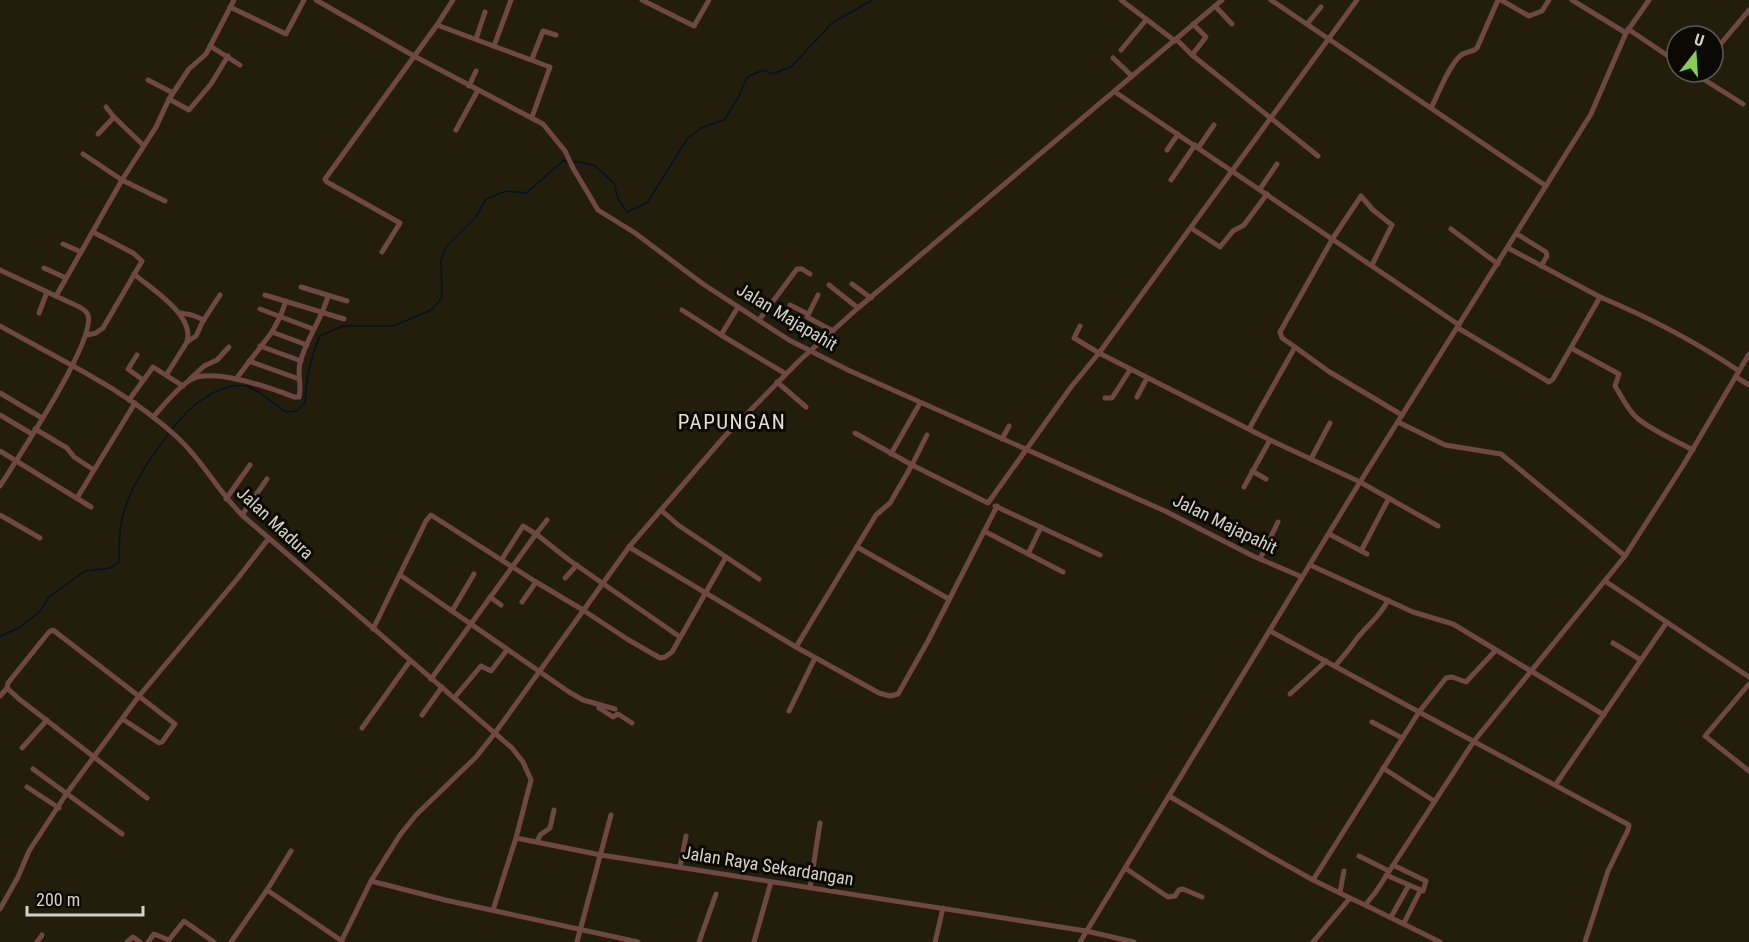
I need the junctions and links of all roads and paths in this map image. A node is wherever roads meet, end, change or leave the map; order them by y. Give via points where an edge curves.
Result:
1 (234, 0) edge
2 (304, 0) edge
3 (316, 0) edge
4 (453, 0) edge
5 (511, 0) edge
6 (642, 0) edge
7 (709, 0) edge
8 (1121, 0) edge
9 (1222, 0) edge
10 (1271, 0) edge
11 (1357, 0) edge
12 (1499, 0) edge
13 (1549, 0) edge
14 (1572, 0) edge
15 (1649, 0) edge
16 (1215, 6) junction
17 (230, 7) junction
18 (1321, 7) dead end
19 (1749, 10) edge
20 (485, 12) dead end
21 (1146, 20) junction
22 (1193, 24) junction
23 (1232, 24) dead end
24 (1307, 24) junction
25 (437, 25) junction
26 (1627, 31) junction
27 (556, 34) dead end
28 (1206, 37) junction
29 (476, 39) junction
30 (1327, 39) junction
31 (1725, 39) edge
32 (1176, 40) junction
33 (1213, 40) dead end
34 (210, 46) junction
35 (494, 46) junction
36 (1121, 50) dead end
37 (1192, 55) junction
38 (1665, 55) edge
39 (228, 56) junction
40 (414, 56) junction
41 (1113, 58) dead end
42 (532, 59) junction
43 (240, 65) dead end
44 (476, 71) dead end
45 (1132, 76) junction
46 (148, 80) dead end
47 (1712, 84) edge
48 (469, 86) junction
49 (478, 90) junction
50 (1115, 92) junction
51 (171, 96) junction
52 (1743, 104) dead end
53 (106, 107) dead end
54 (1431, 108) junction
55 (114, 117) junction
56 (532, 117) junction
57 (1272, 118) junction
58 (1214, 125) dead end
59 (456, 130) dead end
60 (98, 134) dead end
61 (1178, 134) junction
62 (143, 145) junction
63 (1196, 147) junction
64 (1167, 150) dead end
65 (83, 154) dead end
66 (1318, 156) dead end
67 (1277, 164) dead end
68 (1233, 171) junction
69 (122, 180) junction
70 (1171, 180) dead end
71 (1546, 186) junction
72 (1260, 189) junction
73 (1267, 194) junction
74 (165, 201) dead end
75 (1191, 228) junction
76 (1451, 229) dead end
77 (93, 232) junction
78 (1517, 234) junction
79 (1333, 238) junction
80 (63, 244) dead end
81 (1508, 248) junction
82 (81, 252) junction
83 (382, 252) dead end
84 (1498, 264) junction
85 (1372, 265) junction
86 (1541, 266) junction
87 (44, 267) dead end
88 (0, 270) edge
89 (134, 274) junction
90 (810, 274) dead end
91 (66, 278) junction
92 (852, 284) dead end
93 (829, 285) dead end
94 (301, 287) dead end
95 (47, 292) junction
96 (265, 294) dead end
97 (220, 295) dead end
98 (818, 295) dead end
99 (56, 296) junction
100 (328, 296) junction
101 (1600, 297) junction
102 (871, 298) junction
103 (286, 301) junction
104 (347, 301) dead end
105 (790, 305) dead end
106 (738, 307) junction
107 (858, 308) junction
108 (260, 309) dead end
109 (682, 310) dead end
110 (179, 312) junction
111 (322, 313) junction
112 (39, 314) dead end
113 (808, 314) junction
114 (280, 317) junction
115 (344, 319) dead end
116 (204, 320) junction
117 (759, 320) junction
118 (0, 326) edge
119 (1080, 326) dead end
120 (1459, 326) junction
121 (313, 329) junction
122 (272, 332) junction
123 (833, 332) junction
124 (87, 334) junction
125 (721, 335) junction
126 (187, 342) junction
127 (307, 345) junction
128 (229, 346) dead end
129 (260, 346) junction
130 (1295, 347) junction
131 (1571, 348) junction
132 (810, 351) junction
133 (1099, 353) junction
134 (1749, 354) edge
135 (138, 355) dead end
136 (249, 361) junction
137 (301, 361) junction
138 (72, 366) junction
139 (1130, 370) junction
140 (167, 374) junction
141 (786, 374) junction
142 (1738, 374) junction
143 (1147, 378) junction
144 (236, 379) junction
145 (299, 379) junction
146 (143, 381) junction
147 (189, 381) junction
148 (777, 382) junction
149 (1749, 385) edge
150 (183, 386) junction
151 (0, 393) edge
152 (1137, 397) dead end
153 (1105, 398) dead end
154 (132, 402) junction
155 (920, 403) junction
156 (806, 407) dead end
157 (0, 415) edge
158 (1402, 415) junction
159 (153, 417) junction
160 (42, 418) junction
161 (1398, 422) junction
162 (1330, 423) dead end
163 (1009, 426) dead end
164 (1249, 429) junction
165 (34, 431) junction
166 (855, 433) dead end
167 (927, 435) dead end
168 (1002, 439) junction
169 (1270, 440) junction
170 (1025, 450) junction
171 (1692, 450) junction
172 (0, 451) edge
173 (891, 454) junction
174 (1311, 459) junction
175 (16, 460) junction
176 (250, 465) dead end
177 (912, 465) junction
178 (93, 470) junction
179 (1252, 471) junction
180 (1266, 478) dead end
181 (267, 479) dead end
182 (1360, 482) junction
183 (0, 486) edge
184 (1244, 487) dead end
185 (77, 498) junction
186 (1389, 498) junction
187 (226, 499) junction
188 (988, 503) junction
189 (997, 506) junction
190 (91, 507) dead end
191 (661, 510) junction
192 (0, 515) edge
193 (242, 515) junction
194 (547, 520) dead end
195 (1278, 522) dead end
196 (1438, 526) dead end
197 (1041, 527) junction
198 (984, 531) junction
199 (536, 534) junction
200 (1329, 534) junction
201 (40, 538) dead end
202 (269, 538) junction
203 (629, 547) junction
204 (857, 547) junction
205 (1028, 554) junction
206 (1100, 555) dead end
207 (1625, 556) junction
208 (726, 557) junction
209 (502, 559) junction
210 (1260, 559) junction
211 (577, 565) junction
212 (1310, 565) junction
213 (513, 566) junction
214 (1064, 572) dead end
215 (474, 573) dead end
216 (400, 575) junction
217 (1302, 577) junction
218 (565, 578) dead end
219 (759, 579) dead end
220 (1605, 581) junction
221 (536, 582) junction
222 (603, 583) junction
223 (704, 593) junction
224 (490, 597) junction
225 (949, 599) junction
226 (1388, 600) junction
227 (522, 602) dead end
228 (501, 605) dead end
229 (583, 610) junction
230 (452, 611) junction
231 (1667, 622) junction
232 (469, 624) junction
233 (373, 629) junction
234 (1270, 631) junction
235 (680, 637) junction
236 (1613, 643) dead end
237 (796, 648) junction
238 (507, 650) junction
239 (1496, 650) junction
240 (815, 658) junction
241 (1641, 660) junction
242 (410, 661) junction
243 (1326, 661) junction
244 (1335, 666) junction
245 (1530, 671) junction
246 (538, 672) junction
247 (1749, 677) edge
248 (431, 679) junction
249 (1749, 684) edge
250 (441, 687) junction
251 (7, 688) junction
252 (1290, 694) dead end
253 (0, 696) edge
254 (139, 696) junction
255 (454, 698) junction
256 (599, 708) dead end
257 (615, 709) dead end
258 (789, 711) dead end
259 (1419, 712) junction
260 (422, 715) dead end
261 (1604, 716) junction
262 (47, 720) junction
263 (124, 720) junction
264 (1372, 722) dead end
265 (632, 723) dead end
266 (362, 728) dead end
267 (495, 733) junction
268 (1402, 738) junction
269 (1474, 741) junction
270 (22, 748) dead end
271 (94, 758) junction
272 (1383, 768) junction
273 (33, 769) dead end
274 (1749, 771) edge
275 (1556, 784) junction
276 (27, 787) dead end
277 (67, 794) junction
278 (1169, 796) junction
279 (147, 798) dead end
280 (1434, 801) junction
281 (59, 808) junction
282 (554, 810) dead end
283 (611, 815) dead end
284 (820, 823) dead end
285 (122, 834) dead end
286 (686, 836) dead end
287 (516, 838) junction
288 (537, 842) junction
289 (291, 851) dead end
290 (601, 855) junction
291 (1359, 856) dead end
292 (680, 867) junction
293 (1125, 868) junction
294 (1390, 870) junction
295 (1344, 871) dead end
296 (1313, 880) junction
297 (371, 881) junction
298 (771, 882) junction
299 (1408, 885) junction
300 (810, 888) junction
301 (267, 890) junction
302 (1420, 891) junction
303 (1340, 892) junction
304 (716, 894) dead end
305 (1202, 897) dead end
306 (1350, 898) junction
307 (1365, 905) junction
308 (943, 908) junction
309 (0, 909) edge
310 (493, 910) junction
311 (1391, 917) junction
312 (1404, 923) junction
313 (580, 929) junction
314 (1086, 931) junction
315 (42, 935) dead end
316 (620, 940) edge
317 (341, 941) edge
318 (37, 942) edge
319 (127, 942) edge
320 (140, 942) edge
321 (148, 942) edge
322 (214, 942) edge
323 (231, 942) edge
324 (577, 942) edge
325 (638, 942) edge
326 (699, 942) edge
327 (754, 942) edge
328 (935, 942) edge
329 (1080, 942) edge
330 (1134, 942) edge
331 (1313, 942) edge
332 (1440, 942) edge
333 (1585, 942) edge

1 - 17 street
2 - 17 street via 286,34
3 - 40 street, Jalan Majapahit
4 - 25 street
5 - 35 street
6 - 7 street via 694,26
8 - 21 street
9 - 16 street
10 - 24 street
11 - 30 street
12 - 13 street via 1529,16 1542,11
12 - 54 street via 1477,48 1455,62
14 - 26 street
15 - 26 street
16 - 22 street
16 - 23 street
17 - 34 street
18 - 24 street
19 - 31 street
20 - 29 street
21 - 32 street
21 - 36 street
22 - 28 street
22 - 32 street
24 - 30 street
25 - 29 street
25 - 40 street
26 - 38 street
26 - 71 street via 1595,107
27 - 42 street via 542,32
28 - 33 street
28 - 37 street
29 - 35 street
30 - 54 street
30 - 57 street
32 - 37 street
32 - 45 street
34 - 39 street
34 - 51 street
35 - 42 street
37 - 57 street
39 - 43 street
39 - 51 street via 189,110
40 - 48 street, Jalan Majapahit
40 - 83 street via 325,179 400,223
41 - 45 street
42 - 56 street via 550,70
44 - 48 street
45 - 50 street
46 - 51 street
47 - 52 street
48 - 49 street, Jalan Majapahit
49 - 56 street, Jalan Majapahit
49 - 59 street
50 - 61 street
50 - 102 street
51 - 62 street
53 - 55 street
54 - 71 street
55 - 60 street
55 - 62 street
56 - 106 street, Jalan Majapahit via 548,128 565,151 598,210
57 - 66 street
57 - 68 street
58 - 63 street
61 - 63 street
61 - 64 street
62 - 69 street
63 - 68 street
63 - 70 street
65 - 69 street
67 - 72 street
68 - 72 street
68 - 75 street
69 - 74 street
69 - 77 street
71 - 78 street
72 - 73 street
73 - 75 street via 1245,225 1233,231 1222,246
73 - 79 street
75 - 133 street
76 - 84 street
77 - 82 street
77 - 89 street via 142,259
78 - 81 street
78 - 86 street via 1547,253
79 - 85 street
79 - 85 street via 1359,197 1363,197 1392,225
79 - 130 street via 1279,333
80 - 82 street
81 - 84 street
81 - 86 street
82 - 91 street
84 - 120 street
85 - 120 street
86 - 101 street
87 - 91 street
88 - 95 street
89 - 110 street
89 - 124 street via 103,328
90 - 117 street via 797,269
91 - 99 street
92 - 102 street
93 - 107 street
94 - 100 street
95 - 99 street
95 - 112 street
96 - 103 street
97 - 116 street
98 - 113 street
99 - 124 street via 87,313
100 - 104 street
100 - 111 street
101 - 131 street
101 - 142 street via 1713,353
102 - 107 street
103 - 111 street
103 - 114 street
105 - 113 street
106 - 117 street, Jalan Majapahit
106 - 125 street
107 - 123 street
108 - 114 street
109 - 125 street
110 - 116 street
110 - 126 street via 188,332
111 - 115 street
111 - 121 street
113 - 123 street via 807,318
114 - 121 street
114 - 122 street
116 - 126 street via 196,336
117 - 132 street, Jalan Majapahit
118 - 138 street, Jalan Madura
119 - 133 street via 1074,338
120 - 131 street via 1549,382
120 - 158 street
121 - 127 street
122 - 127 street
122 - 129 street
123 - 132 street
124 - 138 street
125 - 141 street
126 - 140 street
127 - 137 street
128 - 147 street
129 - 136 street
129 - 137 street
130 - 158 street
130 - 164 street
131 - 171 street via 1619,374 1615,386 1624,404 1639,420
132 - 141 street
132 - 155 street, Jalan Majapahit
133 - 139 street
133 - 170 street
134 - 142 street
135 - 146 street via 128,369
136 - 144 street
136 - 145 street
137 - 145 street
138 - 154 street, Jalan Madura
138 - 160 street
139 - 143 street
139 - 153 street via 1111,399
140 - 146 street via 153,367
140 - 150 street
141 - 148 street
142 - 149 street
142 - 171 street
143 - 152 street
143 - 164 street
144 - 145 street via 297,398
144 - 147 street via 208,377
146 - 154 street
147 - 150 street
148 - 156 street
148 - 191 street via 724,436
150 - 159 street
151 - 160 street
154 - 159 street, Jalan Madura
154 - 178 street
155 - 168 street, Jalan Majapahit
155 - 173 street
157 - 165 street
158 - 161 street
159 - 187 street, Jalan Madura via 188,448
160 - 165 street
161 - 182 street
161 - 207 street via 1444,445 1503,455
162 - 174 street
163 - 168 street
164 - 169 street
165 - 175 street
165 - 178 street via 67,448
166 - 173 street
167 - 177 street
168 - 170 street, Jalan Majapahit
169 - 174 street
169 - 179 street
170 - 188 street
170 - 210 street, Jalan Majapahit via 1165,511
171 - 207 street
172 - 175 street
173 - 177 street
174 - 182 street
175 - 183 street
175 - 185 street
176 - 187 street
177 - 188 street
177 - 204 street
178 - 185 street
179 - 180 street
179 - 184 street
181 - 193 street
182 - 186 street
182 - 200 street
185 - 190 street
186 - 196 street
186 - 200 street via 1364,552
187 - 193 street, Jalan Madura
188 - 189 street
189 - 197 street
189 - 198 street
191 - 203 street
191 - 208 street
192 - 201 street
193 - 202 street, Jalan Madura
194 - 199 street
195 - 210 street
197 - 205 street
197 - 206 street
198 - 205 street
198 - 225 street
199 - 209 street via 523,526
199 - 211 street
199 - 213 street
200 - 212 street
202 - 233 street, Jalan Madura
202 - 254 street
203 - 222 street
203 - 223 street
204 - 225 street
204 - 237 street
205 - 214 street
207 - 220 street
208 - 219 street
208 - 223 street
209 - 213 street
209 - 216 street via 431,515
210 - 217 street, Jalan Majapahit
211 - 218 street
211 - 222 street
212 - 217 street
212 - 226 street
213 - 221 street
213 - 224 street
215 - 230 street
216 - 230 street
216 - 233 street
217 - 234 street
220 - 231 street
220 - 245 street
221 - 227 street
221 - 229 street
222 - 229 street
222 - 235 street
223 - 235 street
223 - 237 street
224 - 228 street
224 - 232 street
225 - 240 street via 896,695 879,693
226 - 239 street via 1453,624
226 - 244 street via 1381,615
229 - 235 street via 660,658 672,652
229 - 246 street
230 - 232 street
231 - 241 street
231 - 247 street
232 - 238 street
232 - 248 street
233 - 242 street, Jalan Madura
234 - 243 street
234 - 278 street
236 - 241 street
237 - 240 street
238 - 246 street
238 - 255 street via 491,671 481,666
239 - 245 street
239 - 259 street via 1466,682 1446,678
240 - 258 street
241 - 261 street
242 - 248 street, Jalan Madura
242 - 266 street
243 - 244 street
243 - 252 street
244 - 259 street
245 - 261 street
245 - 269 street
246 - 257 street via 575,696
246 - 267 street
248 - 250 street, Jalan Madura
249 - 274 street via 1705,736
250 - 255 street, Jalan Madura
250 - 260 street
251 - 253 street
251 - 254 street via 53,630
251 - 262 street
254 - 263 street
254 - 263 street via 175,725 160,743
255 - 267 street, Jalan Madura
256 - 265 street
259 - 268 street
259 - 269 street
261 - 275 street
262 - 270 street
262 - 271 street
263 - 271 street
264 - 268 street
267 - 287 street via 517,754 531,780
267 - 297 street via 416,815
268 - 272 street
269 - 275 street
269 - 280 street
271 - 277 street
271 - 279 street
272 - 280 street
272 - 296 street
273 - 277 street
275 - 333 street via 1629,826 1608,871
276 - 281 street
277 - 281 street
277 - 285 street
278 - 293 street
278 - 296 street
280 - 294 street
281 - 309 street via 29,851
282 - 288 street via 550,828
283 - 290 street
284 - 300 street
286 - 292 street
287 - 288 street, Jalan Raya Sekardangan
287 - 310 street
288 - 290 street, Jalan Raya Sekardangan
289 - 301 street
290 - 292 street, Jalan Raya Sekardangan
290 - 313 street
291 - 294 street
292 - 298 street, Jalan Raya Sekardangan
293 - 305 street via 1168,897 1183,889
293 - 314 street
294 - 299 street
294 - 302 street via 1426,881
294 - 307 street
295 - 303 street
296 - 303 street
297 - 310 street
297 - 317 street
298 - 300 street, Jalan Raya Sekardangan
298 - 327 street
299 - 302 street
299 - 311 street
300 - 308 street, Jalan Raya Sekardangan
301 - 317 street
301 - 323 street
302 - 312 street
303 - 306 street
304 - 326 street
306 - 307 street
306 - 331 street
307 - 311 street
308 - 314 street, Jalan Raya Sekardangan
308 - 328 street
310 - 313 street
311 - 312 street
312 - 332 street
313 - 316 street
313 - 324 street
314 - 329 street
314 - 330 street, Jalan Raya Sekardangan
315 - 318 street
316 - 325 street
319 - 320 street via 133,937
321 - 322 street via 154,934 169,940 183,921

